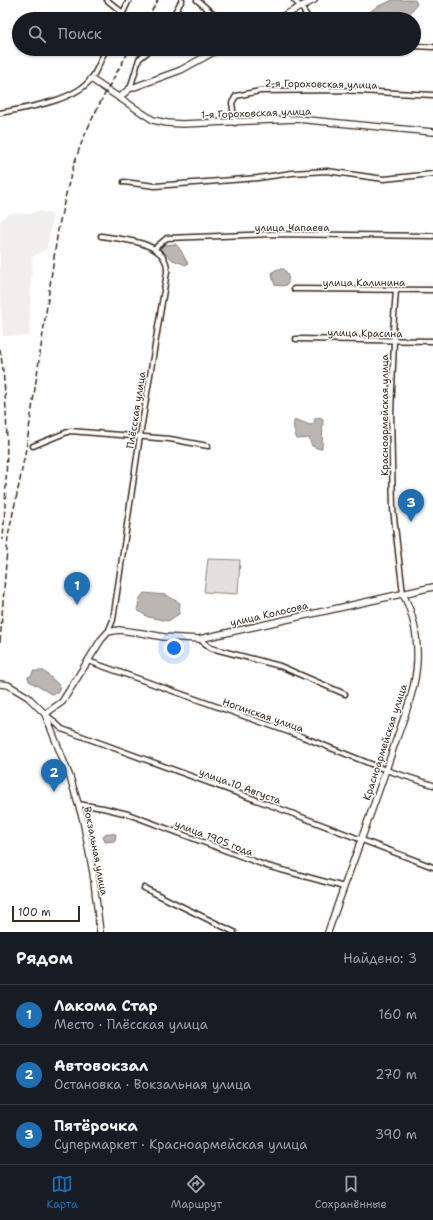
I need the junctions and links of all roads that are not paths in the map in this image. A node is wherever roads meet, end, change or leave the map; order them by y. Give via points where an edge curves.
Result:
1 (107, 0) edge
2 (129, 0) edge
3 (182, 0) edge
4 (197, 0) edge
5 (294, 0) edge
6 (314, 0) edge
7 (301, 7) junction
8 (122, 12) edge
9 (123, 12) edge
10 (174, 12) edge
11 (212, 12) edge
12 (291, 12) edge
13 (304, 12) edge
14 (421, 46) edge
15 (433, 47) edge
16 (102, 56) edge
17 (143, 56) edge
18 (206, 56) edge
19 (91, 79) junction
20 (130, 89) junction
21 (433, 95) edge
22 (119, 98) junction
23 (0, 113) edge
24 (235, 123) junction
25 (433, 132) edge
26 (433, 174) edge
27 (124, 182) dead end
28 (101, 236) dead end
29 (433, 236) edge
30 (155, 248) junction
31 (294, 289) dead end
32 (396, 290) junction
33 (433, 290) edge
34 (296, 339) dead end
35 (394, 341) junction
36 (433, 341) edge
37 (140, 436) junction
38 (33, 446) dead end
39 (208, 446) dead end
40 (433, 587) edge
41 (403, 594) junction
42 (108, 632) junction
43 (199, 639) junction
44 (88, 661) junction
45 (0, 684) edge
46 (345, 694) dead end
47 (45, 714) junction
48 (386, 770) junction
49 (433, 785) edge
50 (78, 804) junction
51 (361, 840) junction
52 (433, 867) edge
53 (344, 887) junction
54 (144, 888) dead end
55 (100, 932) edge
56 (234, 932) edge
57 (328, 932) edge

1 - 8 street
2 - 9 street
3 - 10 street
4 - 11 street
5 - 7 street
6 - 7 main road
7 - 12 main road
7 - 13 street
14 - 15 street
16 - 19 street
17 - 20 street via 139,59
18 - 20 main road via 181,70
19 - 22 main road, 1-я Гороховская улица
19 - 23 street via 82,89 54,101
20 - 22 main road
21 - 24 street, 2-я Гороховская улица via 340,90 260,91 236,96 232,103
22 - 24 main road, 1-я Гороховская улица via 153,120 182,124
24 - 25 main road, 1-я Гороховская улица via 297,119
26 - 27 street via 384,179 327,171 155,186
28 - 30 street via 142,243
29 - 30 street, улица Чапаева via 206,236 167,238
30 - 37 street, Плёсская улица via 166,262 167,272
31 - 32 street, улица Калинина
32 - 33 street, улица Калинина
32 - 35 street, Красноармейская улица
34 - 35 street, улица Красина
35 - 36 street, улица Красина
35 - 41 street, Красноармейская улица via 391,414 393,509
37 - 38 street via 70,431
37 - 39 street
37 - 42 street, Плёсская улица via 113,620
40 - 41 main road, улица Колосова
41 - 43 main road, улица Колосова
41 - 48 main road, Красноармейская улица via 414,621 417,662 409,699
42 - 43 main road, улица Колосова via 119,630 164,638
42 - 44 main road
43 - 46 street via 211,648 280,666
44 - 47 main road via 62,702
44 - 48 street, Ногинская улица
45 - 47 main road, Вокзальная улица via 8,685 28,697
47 - 50 main road, Вокзальная улица
47 - 51 street, улица 10 Августа via 62,729 270,804
48 - 49 street, Ногинская улица
48 - 51 main road, Красноармейская улица
50 - 53 street, улица 1905 года via 128,814 267,866
50 - 55 main road, Вокзальная улица via 91,866
51 - 52 street, улица 10 Августа
51 - 53 main road, Красноармейская улица
53 - 57 main road, Красноармейская улица
54 - 56 street

